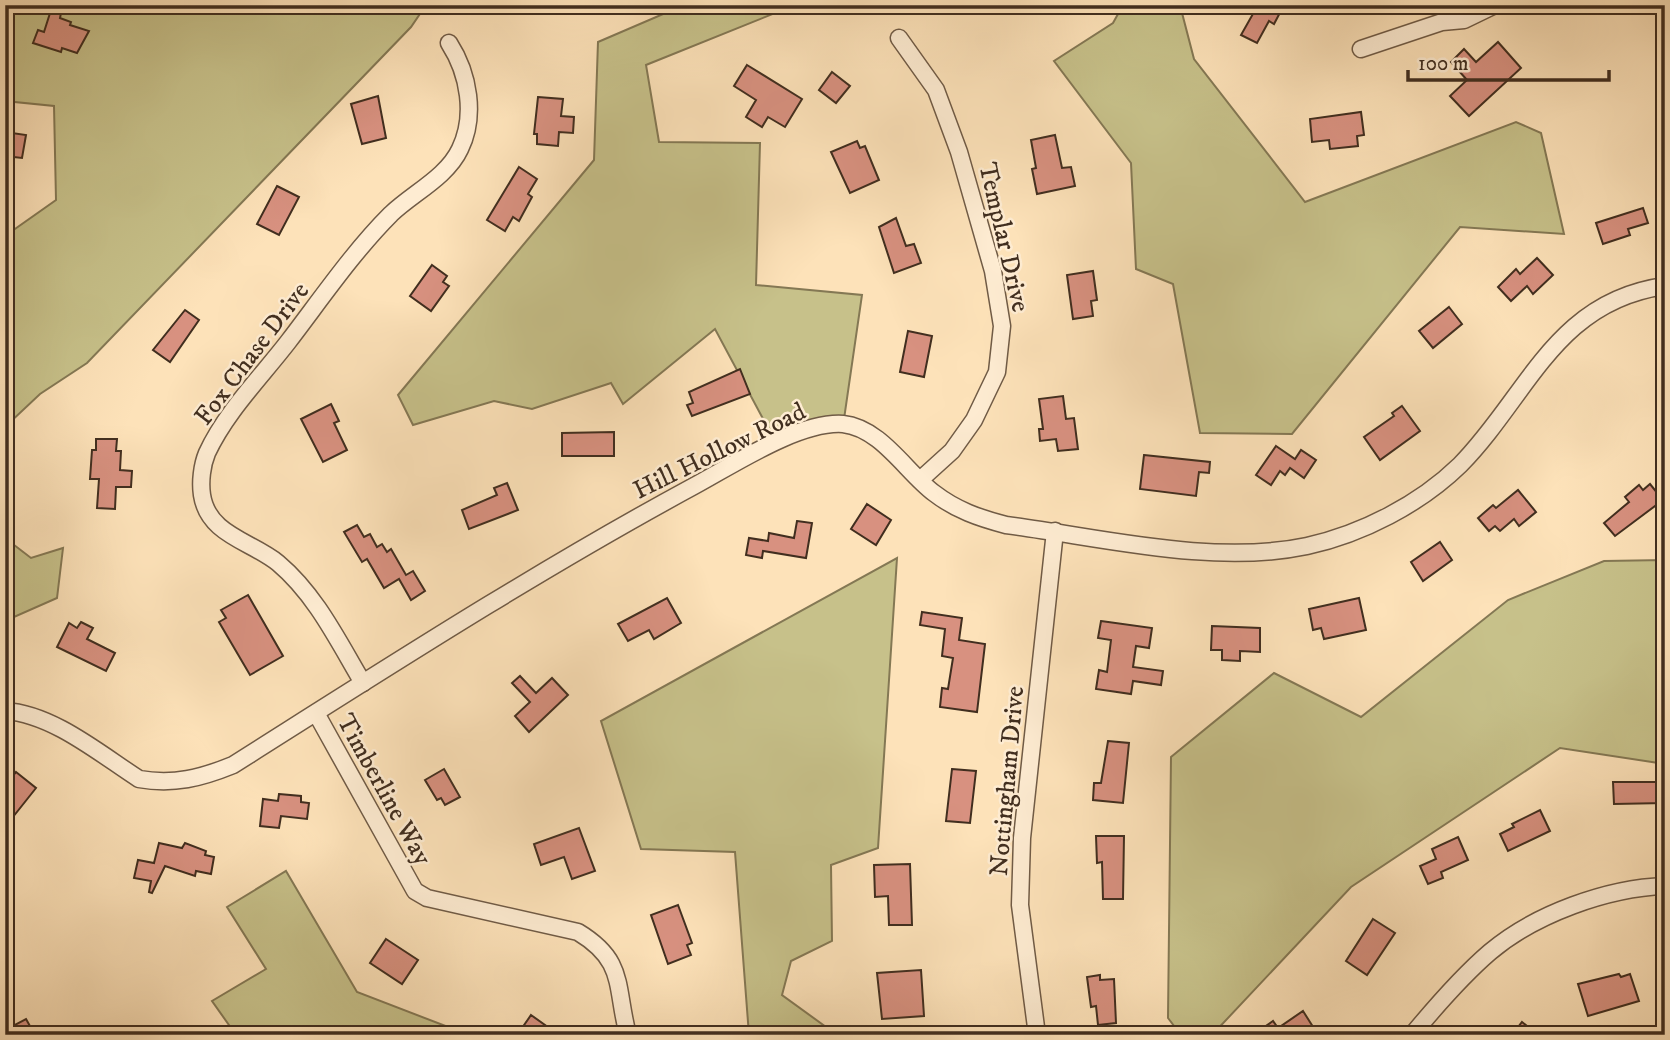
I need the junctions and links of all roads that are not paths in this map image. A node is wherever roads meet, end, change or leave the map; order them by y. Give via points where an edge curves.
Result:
1 (1496, 5) edge
2 (898, 38) dead end
3 (449, 43) dead end
4 (1361, 48) dead end
5 (1665, 286) edge
6 (920, 480) junction
7 (1055, 531) junction
8 (363, 683) junction
9 (5, 711) edge
10 (316, 713) junction
11 (1665, 886) edge
12 (628, 1035) edge
13 (1037, 1035) edge
14 (1412, 1035) edge

1 - 4 street via 1464,20 1442,22
2 - 6 street, Templar Drive via 936,90 960,152 993,271 1002,326 997,372 974,420 952,451
3 - 8 street, Fox Chase Drive via 467,84 467,130 459,151 448,168 390,215 336,281 224,424 206,455 202,473 205,508 216,523 275,561 307,591
5 - 7 street, Hill Hollow Road via 1612,301 1561,337 1506,412 1459,465 1392,514 1348,533 1308,546 1217,552
6 - 7 street, Hill Hollow Road via 958,509 980,519
6 - 8 street, Hill Hollow Road via 873,436 844,425 821,425 743,460 577,550
7 - 13 street, Nottingham Drive via 1022,838 1020,905
8 - 10 street, Hill Hollow Road
9 - 10 street, Hill Hollow Road via 49,724 139,779 157,782 186,781 233,765
10 - 12 street, Timberline Way via 415,891 427,898 578,932 600,945 615,967
11 - 14 street via 1613,892 1517,933 1486,956

